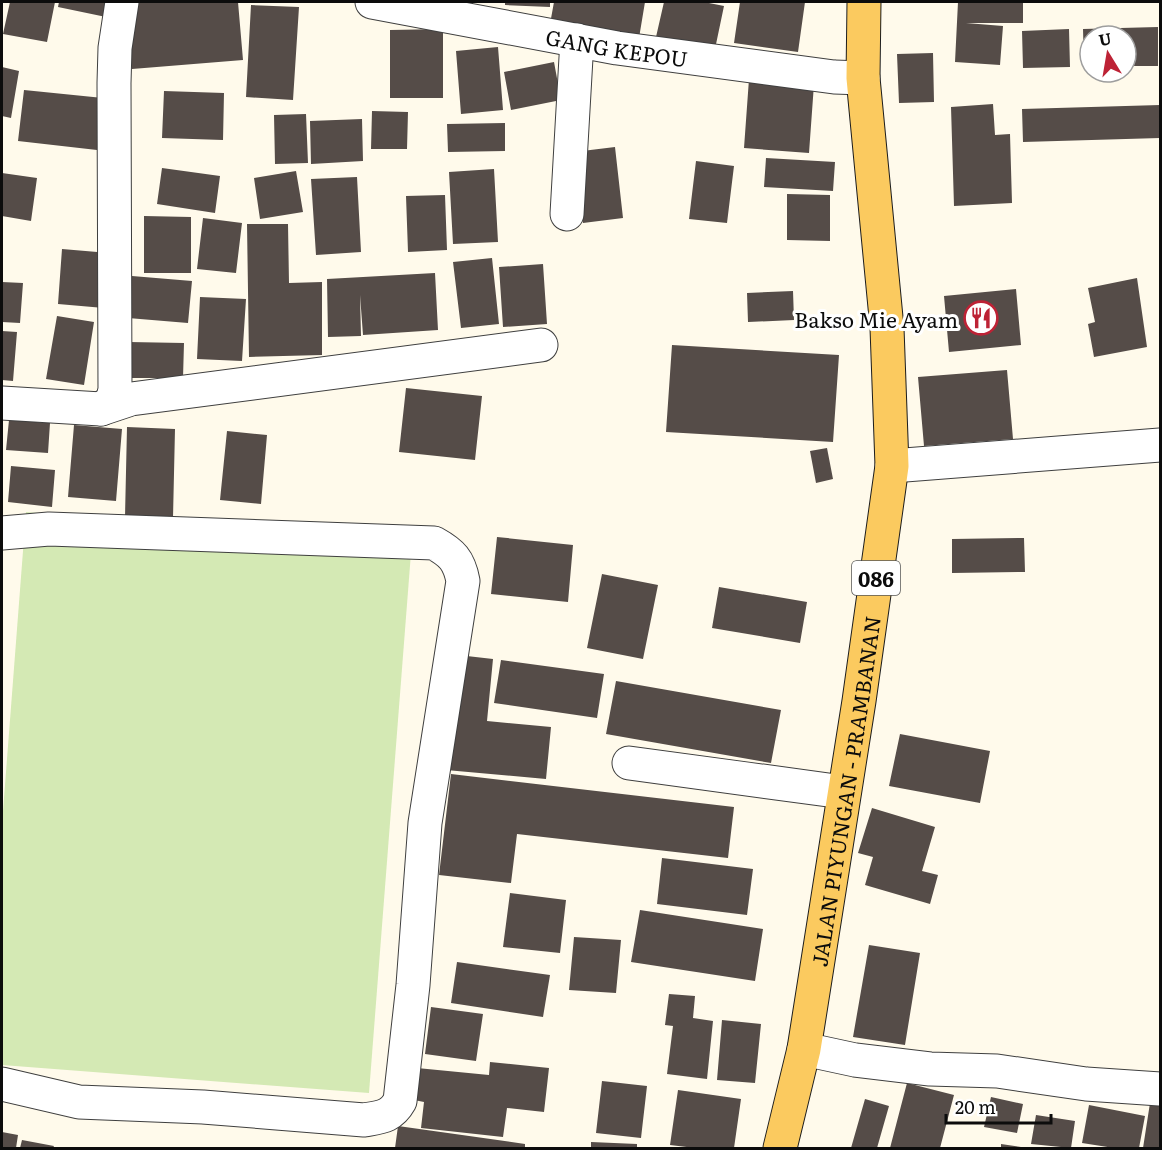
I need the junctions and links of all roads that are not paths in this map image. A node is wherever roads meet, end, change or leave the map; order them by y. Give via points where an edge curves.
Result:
1 (122, 2) edge
2 (372, 2) edge
3 (864, 2) edge
4 (577, 40) junction
5 (863, 78) junction
6 (567, 214) dead end
7 (541, 345) dead end
8 (2, 403) edge
9 (101, 409) junction
10 (1161, 445) edge
11 (892, 466) junction
12 (2, 533) edge
13 (629, 764) dead end
14 (843, 792) junction
15 (804, 1049) junction
16 (2, 1084) edge
17 (1161, 1089) edge
18 (780, 1149) edge

1 - 9 street via 115,71 115,390 112,401
2 - 4 street, GANG KEPOU
3 - 5 main road, JALAN PIYUNGAN - PRAMBANAN / 086
4 - 5 street, GANG KEPOU via 697,59
4 - 6 street
5 - 11 main road, JALAN PIYUNGAN - PRAMBANAN / 086 via 887,328
7 - 9 street via 131,399
8 - 9 street
10 - 11 street
11 - 14 main road, JALAN PIYUNGAN - PRAMBANAN / 086
12 - 16 street via 48,529 434,543 451,552 464,581 425,823 412,996 400,1101 394,1112 364,1120 79,1102
13 - 14 street
14 - 15 main road, JALAN PIYUNGAN - PRAMBANAN / 086
15 - 17 street via 930,1069 997,1071 1086,1084
15 - 18 main road, JALAN PIYUNGAN - PRAMBANAN / 086

